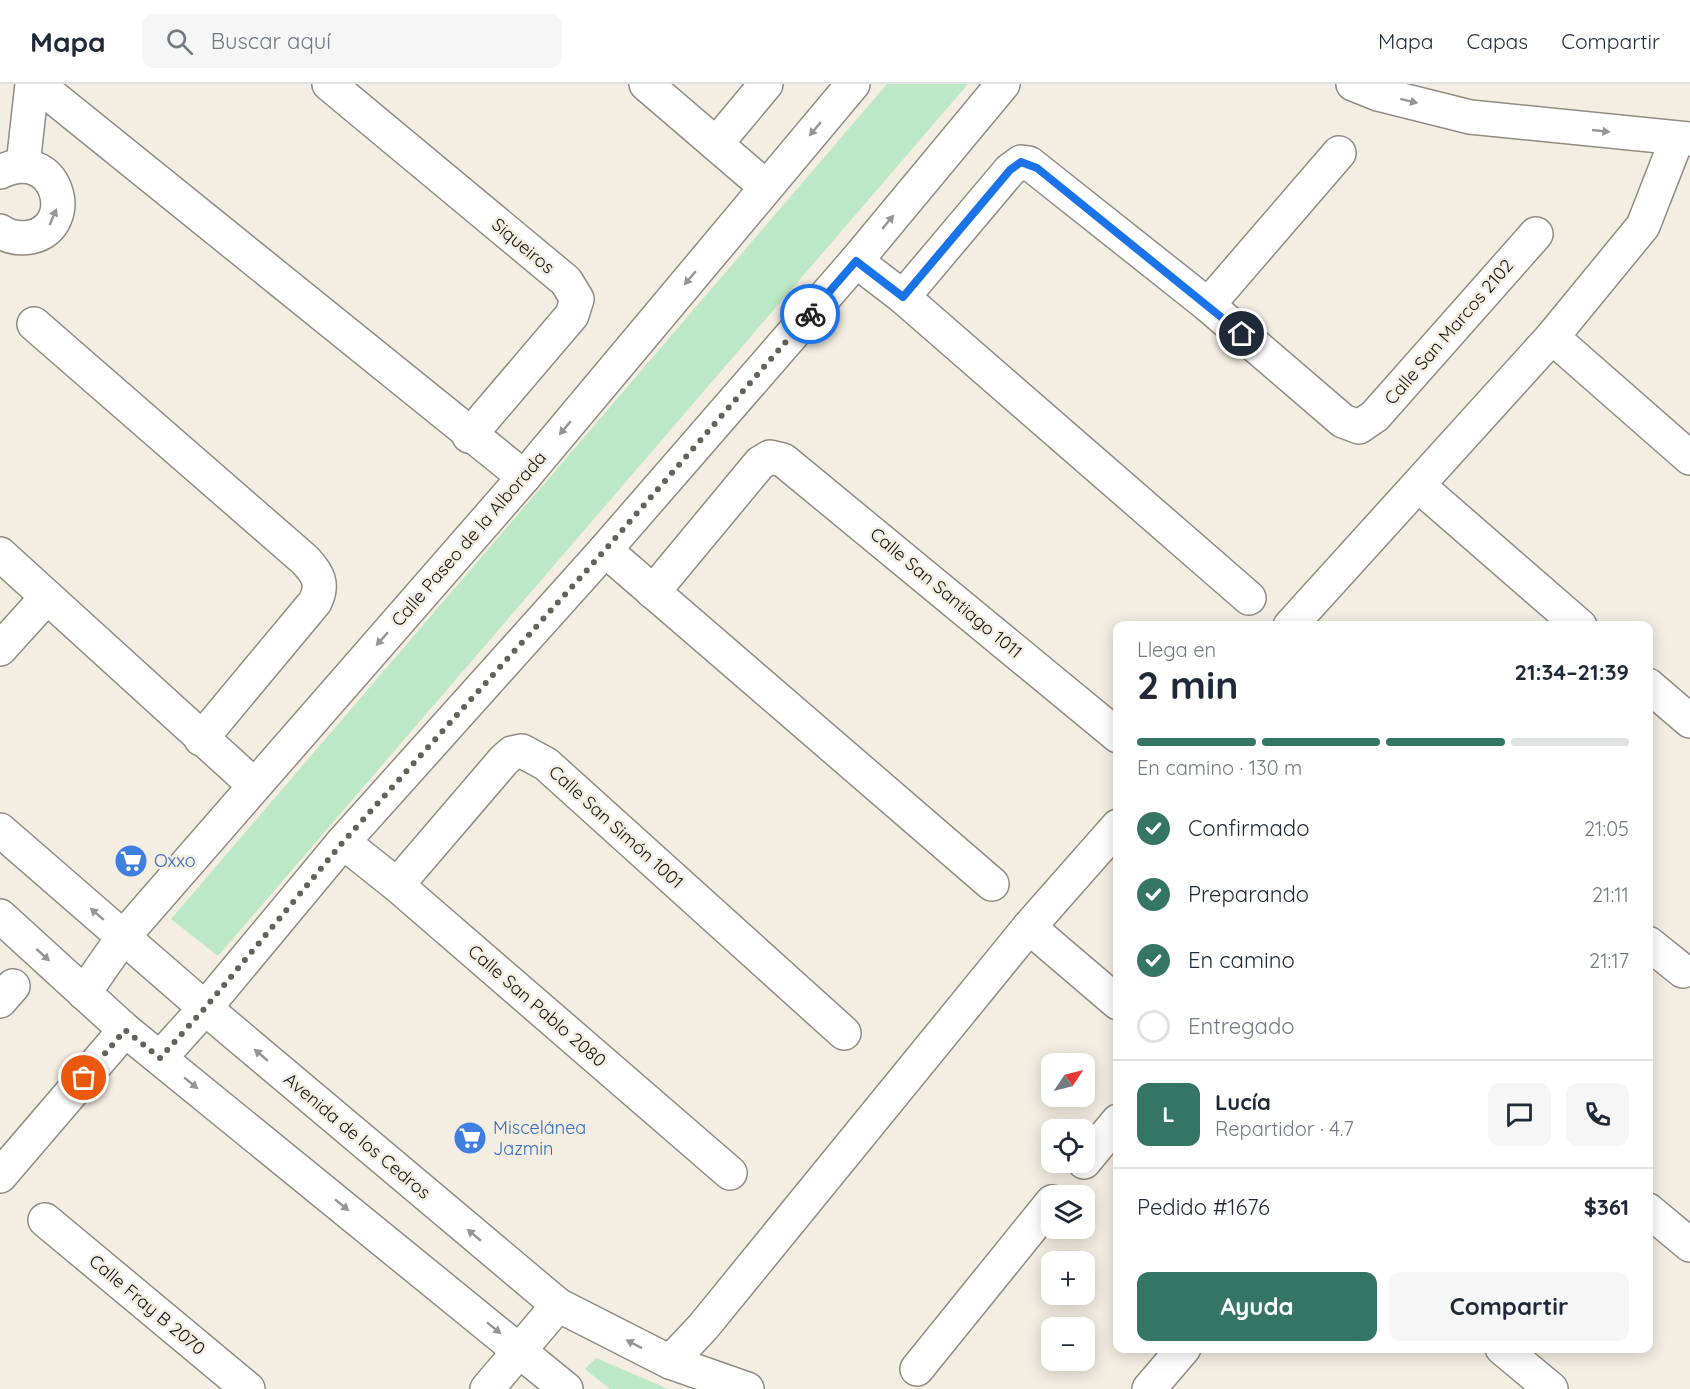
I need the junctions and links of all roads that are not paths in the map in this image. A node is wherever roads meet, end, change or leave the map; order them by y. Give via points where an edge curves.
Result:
1 (32, 84) edge
2 (37, 84) edge
3 (329, 84) edge
4 (646, 84) edge
5 (766, 84) edge
6 (853, 84) edge
7 (1003, 84) edge
8 (1353, 84) edge
9 (1684, 139) edge
10 (716, 144) junction
11 (1339, 153) dead end
12 (12, 169) edge
13 (766, 187) junction
14 (1536, 234) dead end
15 (2, 236) edge
16 (856, 261) junction
17 (903, 297) junction
18 (1208, 304) junction
19 (34, 324) dead end
20 (1552, 337) junction
21 (469, 436) junction
22 (1690, 458) edge
23 (524, 477) junction
24 (1419, 486) junction
25 (605, 550) junction
26 (0, 554) edge
27 (653, 592) junction
28 (46, 597) junction
29 (1249, 598) dead end
30 (1295, 621) edge
31 (1574, 621) edge
32 (0, 649) edge
33 (1653, 689) edge
34 (1690, 721) edge
35 (1113, 732) edge
36 (201, 739) junction
37 (254, 785) junction
38 (0, 830) edge
39 (1113, 832) edge
40 (343, 842) junction
41 (992, 884) dead end
42 (397, 885) junction
43 (0, 916) edge
44 (1029, 927) junction
45 (123, 937) junction
46 (1653, 947) edge
47 (1683, 971) dead end
48 (84, 993) junction
49 (1113, 1000) edge
50 (205, 1008) junction
51 (125, 1030) junction
52 (844, 1033) dead end
53 (160, 1058) junction
54 (1113, 1127) edge
55 (1095, 1149) edge
56 (730, 1173) dead end
57 (1075, 1173) edge
58 (0, 1176) edge
59 (1066, 1185) edge
60 (1653, 1214) edge
61 (1041, 1216) edge
62 (45, 1220) dead end
63 (1690, 1245) edge
64 (558, 1305) junction
65 (519, 1349) junction
66 (1180, 1353) edge
67 (1508, 1353) edge
68 (670, 1362) junction
69 (917, 1369) dead end
70 (248, 1389) edge
71 (487, 1389) edge
72 (566, 1389) edge
73 (747, 1389) edge
74 (1149, 1389) edge
75 (1551, 1389) edge

1 - 12 street
2 - 21 street
3 - 21 street, Siqueiros via 566,281 578,299 572,315
4 - 10 street
5 - 10 street
6 -> 13 street, Calle Paseo de la Alborada
16 -> 7 street
8 -> 9 street via 1470,117
9 - 20 street via 1643,226
10 - 13 street
11 - 18 street
15 -> 12 street via 21,239 37,235 50,226 57,212 58,195 51,180 39,170
13 -> 23 street, Calle Paseo de la Alborada
14 - 18 street, Calle San Marcos 2102 via 1375,416 1359,427 1343,422
16 - 17 street
16 - 25 street
17 - 18 street via 1010,170 1021,162 1037,168
17 - 29 street
19 - 36 street via 305,560 320,579 315,602
20 - 22 street
20 - 24 street
21 - 23 street
23 -> 37 street, Calle Paseo de la Alborada
24 - 30 street
24 - 31 street
25 - 27 street
25 - 40 street
26 - 28 street
27 - 35 street, Calle San Santiago 1011 via 752,472 770,458 783,460
27 - 41 street
28 - 32 street
28 - 36 street
33 - 34 street
36 - 37 street
37 - 45 street, Calle Paseo de la Alborada
45 -> 38 street, Avenida de los Cedros
39 - 44 street
40 - 42 street, Calle San Pablo 2080
40 - 50 street
42 - 52 street, Calle San Simón 1001 via 504,760 522,751 546,764
42 - 56 street, Calle San Pablo 2080
43 -> 48 street
44 - 49 street
44 - 68 street via 703,1327
45 - 48 street, Calle Paseo de la Alborada
45 - 50 street, Avenida de los Cedros
46 - 47 street
48 - 51 street
50 - 53 street
64 -> 50 street, Avenida de los Cedros
51 - 53 street
51 - 58 street
53 -> 65 street
54 - 55 street
57 - 59 street
60 - 63 street
61 - 69 street
62 - 70 street, Calle Fray B 2070
64 - 65 street
68 -> 64 street, Avenida de los Cedros
65 - 71 street
65 - 72 street
66 - 74 street
67 - 75 street
68 - 73 street, Avenida de los Cedros

